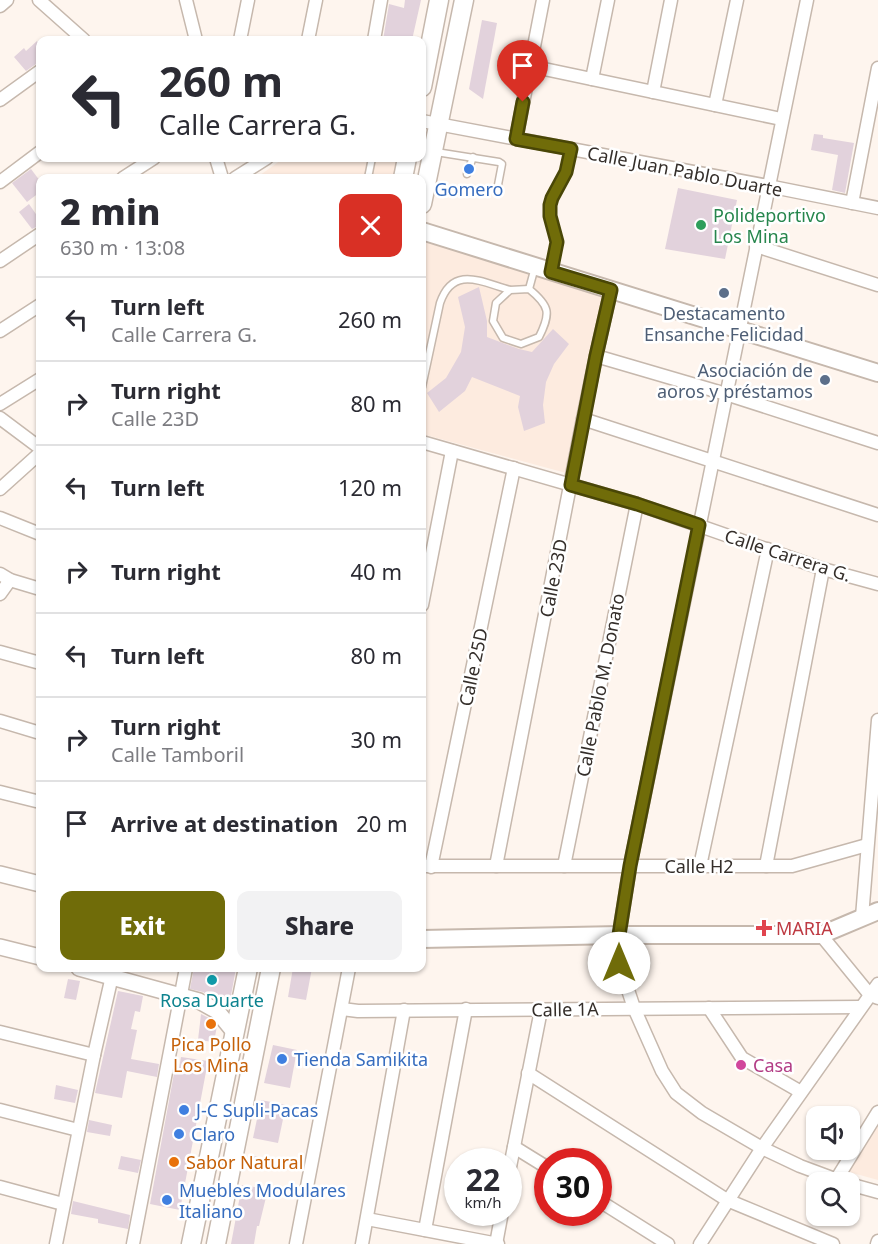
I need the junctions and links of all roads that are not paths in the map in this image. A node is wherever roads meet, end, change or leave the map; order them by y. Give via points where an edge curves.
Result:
1 (8, 0) edge
2 (39, 0) edge
3 (186, 0) edge
4 (248, 0) edge
5 (316, 0) edge
6 (381, 0) edge
7 (439, 0) edge
8 (464, 0) edge
9 (543, 0) edge
10 (608, 0) edge
11 (671, 0) edge
12 (737, 0) edge
13 (807, 0) edge
14 (0, 6) edge
15 (79, 36) edge
16 (195, 36) edge
17 (241, 36) edge
18 (309, 36) edge
19 (375, 36) edge
20 (530, 66) junction
21 (426, 67) edge
22 (878, 68) edge
23 (36, 74) edge
24 (592, 79) junction
25 (653, 92) junction
26 (0, 100) edge
27 (716, 105) junction
28 (782, 118) junction
29 (430, 122) edge
30 (516, 139) junction
31 (571, 149) junction
32 (432, 152) junction
33 (36, 156) edge
34 (473, 157) junction
35 (148, 162) edge
36 (261, 162) edge
37 (129, 174) edge
38 (241, 174) edge
39 (467, 174) dead end
40 (0, 182) edge
41 (426, 183) edge
42 (768, 186) junction
43 (497, 190) dead end
44 (852, 203) junction
45 (878, 208) edge
46 (426, 232) edge
47 (36, 237) edge
48 (756, 246) junction
49 (0, 261) edge
50 (535, 267) junction
51 (551, 272) junction
52 (878, 285) edge
53 (529, 289) junction
54 (510, 290) junction
55 (611, 290) junction
56 (36, 308) edge
57 (739, 330) junction
58 (0, 331) edge
59 (596, 356) junction
60 (426, 368) edge
61 (878, 373) edge
62 (36, 382) edge
63 (726, 394) junction
64 (0, 404) edge
65 (0, 418) edge
66 (583, 419) junction
67 (878, 442) edge
68 (426, 443) edge
69 (36, 445) edge
70 (452, 451) junction
71 (36, 457) edge
72 (712, 461) junction
73 (514, 468) junction
74 (571, 485) junction
75 (0, 489) edge
76 (637, 504) junction
77 (878, 515) edge
78 (0, 518) edge
79 (699, 525) junction
80 (36, 532) edge
81 (768, 549) junction
82 (823, 569) junction
83 (5, 577) edge
84 (426, 584) edge
85 (878, 584) edge
86 (36, 588) edge
87 (0, 594) edge
88 (0, 652) edge
89 (36, 662) edge
90 (878, 720) edge
91 (0, 721) edge
92 (36, 732) edge
93 (0, 792) edge
94 (36, 801) edge
95 (867, 845) junction
96 (496, 866) junction
97 (564, 866) junction
98 (630, 866) junction
99 (700, 866) junction
100 (766, 866) junction
101 (426, 867) edge
102 (0, 874) edge
103 (36, 883) edge
104 (878, 911) edge
105 (862, 917) junction
106 (619, 935) junction
107 (821, 935) junction
108 (426, 939) edge
109 (0, 946) edge
110 (36, 956) edge
111 (96, 972) edge
112 (185, 972) edge
113 (247, 972) edge
114 (270, 972) edge
115 (348, 972) edge
116 (112, 976) junction
117 (878, 984) edge
118 (180, 995) junction
119 (874, 996) edge
120 (861, 1007) junction
121 (633, 1008) junction
122 (709, 1008) junction
123 (342, 1009) junction
124 (466, 1009) junction
125 (404, 1010) junction
126 (541, 1010) junction
127 (0, 1032) edge
128 (235, 1033) junction
129 (94, 1055) junction
130 (528, 1073) junction
131 (801, 1092) junction
132 (0, 1110) edge
133 (878, 1112) edge
134 (78, 1130) junction
135 (514, 1147) joint
136 (762, 1148) junction
137 (534, 1159) edge
138 (817, 1172) edge
139 (845, 1172) edge
140 (0, 1187) edge
141 (860, 1187) edge
142 (878, 1192) edge
143 (728, 1200) junction
144 (63, 1203) junction
145 (612, 1209) edge
146 (367, 1219) junction
147 (500, 1226) edge
148 (424, 1230) junction
149 (56, 1244) edge
150 (133, 1244) edge
151 (192, 1244) edge
152 (216, 1244) edge
153 (296, 1244) edge
154 (362, 1244) edge
155 (497, 1244) edge
156 (668, 1244) edge
157 (700, 1244) edge
158 (833, 1244) edge

1 - 14 street
2 - 15 street
3 - 16 street
4 - 17 street
5 - 18 street
6 - 19 street
7 - 21 main road
8 - 29 main road
9 - 20 street
10 - 24 street
11 - 25 street
12 - 27 street
13 - 28 street
20 - 24 street
20 - 30 street
22 - 44 street
23 - 26 street
24 - 25 street
25 - 27 street
27 - 28 street
28 - 42 street
29 - 30 street, Calle Juan Pablo Duarte
29 - 32 main road
30 - 31 street, Calle Juan Pablo Duarte
31 - 42 street, Calle Juan Pablo Duarte
31 - 51 lane via 566,172 550,205 557,242
32 - 34 lane
32 - 41 main road
33 - 40 street
34 - 39 lane
34 - 43 lane via 502,164
35 - 37 street
36 - 38 street
42 - 44 street, Calle Juan Pablo Duarte
42 - 48 street
44 - 45 street, Calle Juan Pablo Duarte
46 - 50 main road
47 - 49 street
48 - 52 street
48 - 57 street
50 - 51 main road
50 - 53 lane
51 - 55 main road
53 - 54 lane
53 - 54 lane via 544,301 548,320 539,337 521,344 503,338 493,321 496,303
54 - 60 lane via 474,279 450,283 440,303
55 - 57 main road
55 - 59 street, Calle 23D
56 - 58 street
57 - 61 main road
57 - 63 street
59 - 63 street
59 - 66 street, Calle 23D
62 - 64 street
63 - 67 street
63 - 72 street
65 - 69 street
66 - 72 street
66 - 74 street, Calle 23D
68 - 70 street, Calle Carrera G.
70 - 73 street, Calle Carrera G.
70 - 84 street
71 - 75 street
72 - 77 street
72 - 79 street
73 - 74 street, Calle Carrera G.
73 - 101 street, Calle 25D
74 - 76 street, Calle Carrera G.
74 - 96 street, Calle 23D
76 - 79 street, Calle Carrera G.
76 - 97 street, Calle Pablo M. Donato
78 - 80 street
79 - 81 street, Calle Carrera G.
79 - 98 street
81 - 82 street, Calle Carrera G.
81 - 99 street
82 - 85 street, Calle Carrera G.
82 - 100 street
83 - 86 street
83 - 87 street
88 - 89 street
90 - 95 street
91 - 92 street
93 - 94 street
95 - 100 street, Calle H2 via 792,866
95 - 105 street
96 - 97 street, Calle H2
96 - 101 street, Calle H2
97 - 98 street, Calle H2
98 - 99 street, Calle H2
98 - 106 street
99 - 100 street, Calle H2
102 - 103 street
104 - 105 main road
105 - 107 main road
106 - 107 main road
106 - 108 main road
106 - 121 street via 619,963
107 - 119 street
109 - 110 street
111 - 116 street
112 - 118 street
113 - 128 main road
114 - 152 main road
115 - 123 street
116 - 118 street
116 - 129 street
117 - 119 street
118 - 128 street via 217,1011
118 - 150 street
119 - 120 street
120 - 122 street, Calle 1A
120 - 131 street
121 - 122 street, Calle 1A
121 - 126 street, Calle 1A
121 - 136 street via 676,1093
122 - 131 street via 742,1058
123 - 125 street, Calle 1A
123 - 153 street
124 - 125 street, Calle 1A
124 - 126 street, Calle 1A
124 - 148 street
125 - 146 street
126 - 130 street
127 - 129 street
128 - 151 main road
129 - 134 street
130 - 135 street
130 - 143 street
131 - 136 street
132 - 134 street
133 - 139 street
134 - 144 street
135 - 137 street
136 - 138 street
136 - 143 street
140 - 144 street
141 - 142 street
143 - 157 street
143 - 158 street
144 - 149 street
145 - 156 street
146 - 148 street
146 - 154 street
147 - 155 street
148 - 155 street

